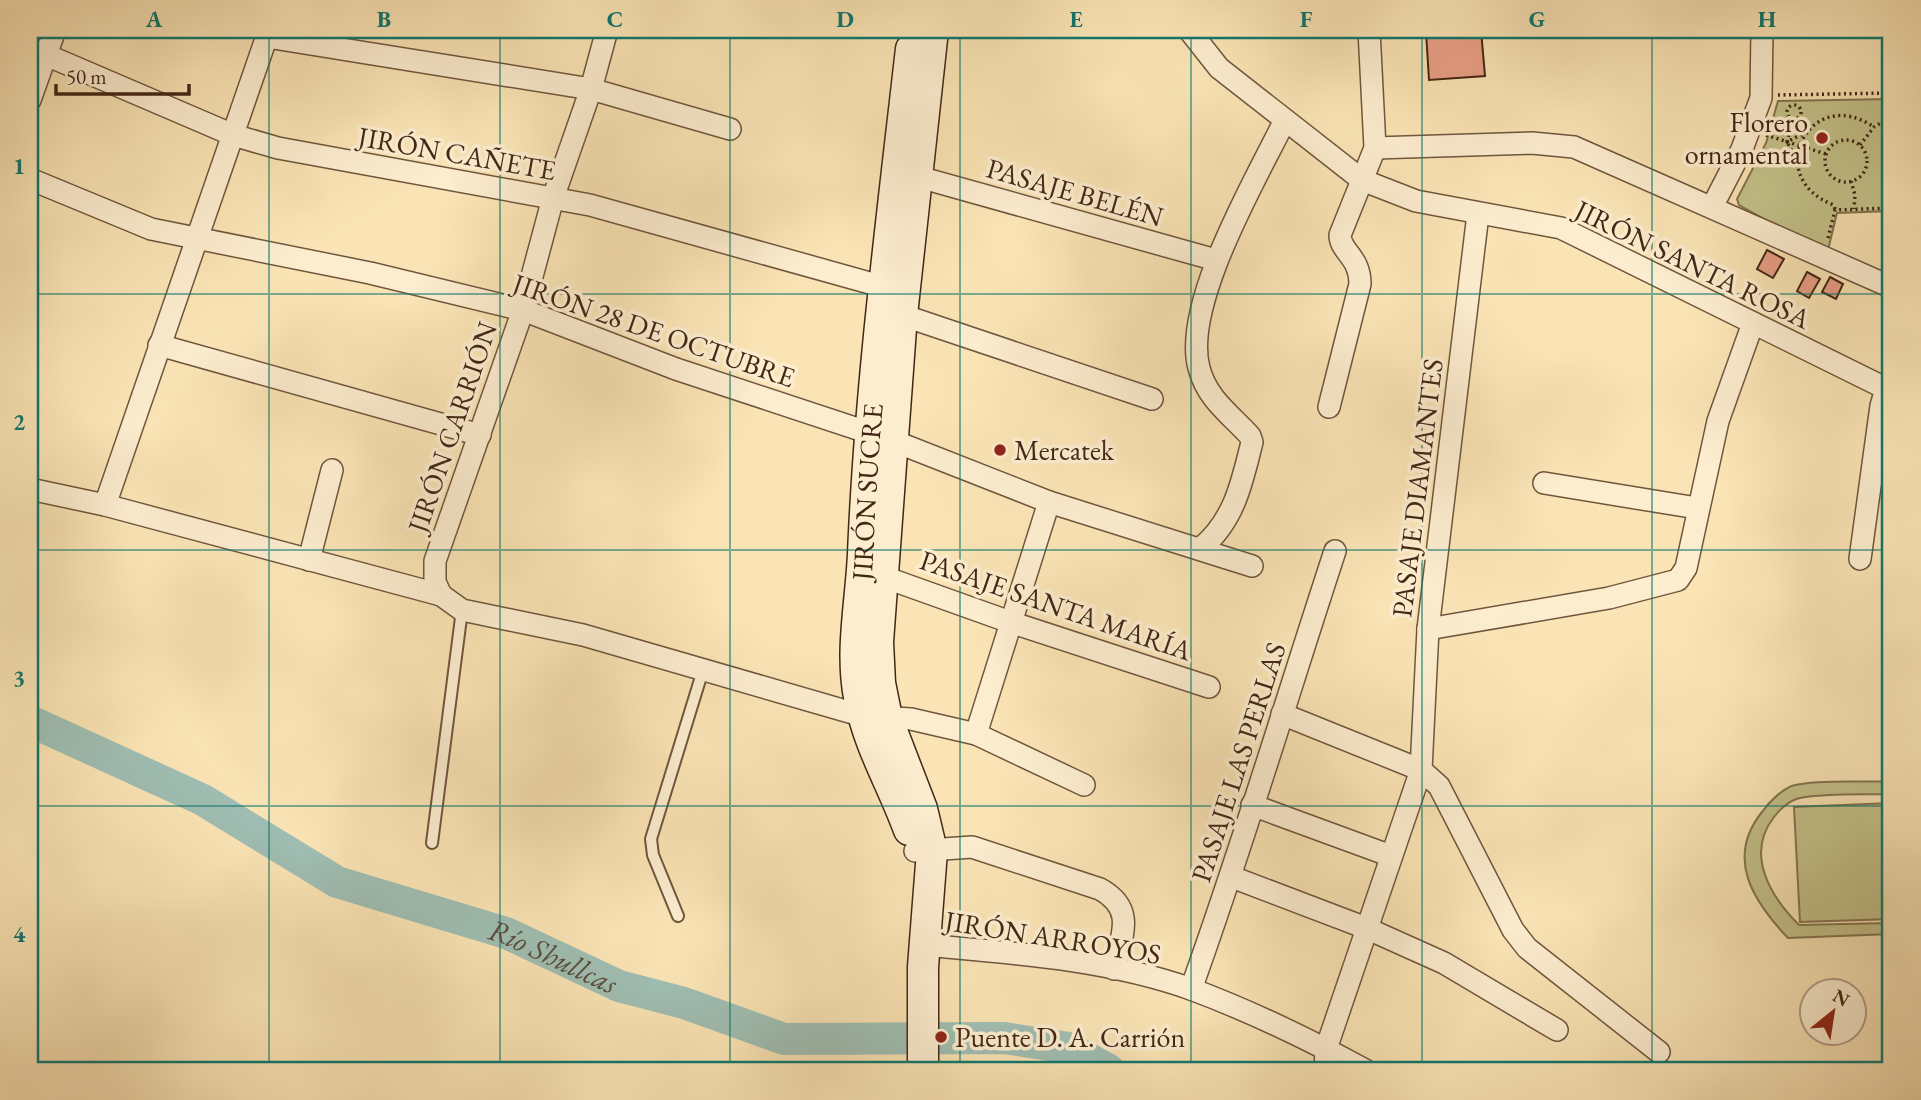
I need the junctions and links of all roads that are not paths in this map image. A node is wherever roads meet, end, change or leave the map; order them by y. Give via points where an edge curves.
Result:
1 (55, 30) edge
2 (607, 30) edge
3 (913, 30) edge
4 (933, 30) edge
5 (1189, 30) edge
6 (1369, 30) edge
7 (1762, 30) edge
8 (268, 33) edge
9 (38, 52) edge
10 (591, 89) junction
11 (30, 100) edge
12 (1284, 122) junction
13 (730, 129) dead end
14 (233, 135) junction
15 (1375, 148) junction
16 (919, 177) junction
17 (30, 179) edge
18 (1362, 180) junction
19 (553, 198) junction
20 (1712, 207) junction
21 (1478, 214) junction
22 (195, 237) junction
23 (1216, 260) junction
24 (884, 287) junction
25 (1891, 287) edge
26 (523, 310) junction
27 (902, 315) junction
28 (1753, 323) junction
29 (159, 345) junction
30 (1889, 390) edge
31 (1152, 400) dead end
32 (1329, 407) dead end
33 (480, 435) junction
34 (880, 436) junction
35 (332, 470) dead end
36 (1544, 483) dead end
37 (30, 489) edge
38 (1049, 502) junction
39 (105, 505) junction
40 (1697, 508) junction
41 (1201, 548) junction
42 (1335, 551) dead end
43 (1860, 559) dead end
44 (309, 560) junction
45 (1252, 566) dead end
46 (884, 577) junction
47 (441, 596) junction
48 (462, 610) junction
49 (1010, 622) junction
50 (1428, 629) junction
51 (703, 670) junction
52 (1209, 687) dead end
53 (1282, 714) junction
54 (875, 717) junction
55 (976, 734) junction
56 (1421, 770) junction
57 (1084, 785) dead end
58 (1252, 805) junction
59 (432, 844) dead end
60 (924, 851) junction
61 (1391, 856) junction
62 (1232, 877) junction
63 (678, 916) dead end
64 (1366, 928) junction
65 (923, 956) junction
66 (1114, 969) junction
67 (1191, 989) junction
68 (1557, 1030) dead end
69 (1659, 1052) dead end
70 (1326, 1060) edge
71 (923, 1070) edge
72 (1365, 1070) edge

1 - 9 street
2 - 10 street, JIRÓN CARRIÓN
3 - 24 street, JIRÓN SUCRE
4 - 16 street, JIRÓN SUCRE
5 - 12 street, JIRÓN SANTA ROSA via 1219,68
6 - 15 street
7 - 20 street via 1770,99
8 - 10 street
8 - 14 street
9 - 11 street
9 - 14 street, JIRÓN CAÑETE
10 - 13 street
10 - 19 street, JIRÓN CARRIÓN
12 - 18 street, JIRÓN SANTA ROSA
12 - 23 street
14 - 19 street, JIRÓN CAÑETE via 376,168
14 - 22 street
15 - 18 street
15 - 20 street via 1532,143 1574,147
16 - 23 street, PASAJE BELÉN
16 - 27 street, JIRÓN SUCRE
17 - 22 street, JIRÓN 28 DE OCTUBRE via 131,222
18 - 21 street, JIRÓN SANTA ROSA via 1416,201
18 - 32 street via 1340,235 1359,265 1360,284
19 - 24 street, JIRÓN CAÑETE
19 - 26 street, JIRÓN CARRIÓN
20 - 25 street
21 - 28 street, JIRÓN SANTA ROSA via 1561,228
21 - 50 street, PASAJE DIAMANTES
22 - 26 street, JIRÓN 28 DE OCTUBRE
22 - 29 street
23 - 41 street via 1198,332 1199,368 1216,404 1252,442 1231,516
24 - 34 street, JIRÓN SUCRE
26 - 33 street, JIRÓN CARRIÓN
26 - 34 street, JIRÓN 28 DE OCTUBRE via 676,369
27 - 31 street
27 - 34 street, JIRÓN SUCRE
28 - 30 street, JIRÓN SANTA ROSA
28 - 40 street via 1718,421
29 - 33 street
29 - 39 street
30 - 43 street
33 - 47 street, JIRÓN CARRIÓN via 435,561 435,582
34 - 38 street, JIRÓN 28 DE OCTUBRE
34 - 46 street, JIRÓN SUCRE
34 - 54 street, JIRÓN SUCRE via 857,646 858,694
35 - 44 street
36 - 40 street
37 - 39 street
38 - 41 street, JIRÓN 28 DE OCTUBRE
38 - 49 street
39 - 44 street
40 - 50 street via 1686,568 1671,583 1534,613
41 - 45 street, JIRÓN 28 DE OCTUBRE
42 - 53 street, PASAJE LAS PERLAS
44 - 47 street
46 - 49 street, PASAJE SANTA MARÍA
46 - 54 street, JIRÓN SUCRE
47 - 48 street
48 - 51 street via 583,635
48 - 59 lane
49 - 52 street, PASAJE SANTA MARÍA
49 - 55 street
50 - 56 street, PASAJE DIAMANTES
51 - 54 street
51 - 63 lane via 651,839
53 - 56 street
53 - 58 street, PASAJE LAS PERLAS
54 - 55 street via 911,719
54 - 60 street, JIRÓN SUCRE via 922,809
55 - 57 street
56 - 61 street, PASAJE DIAMANTES
56 - 69 street via 1444,794 1513,930 1527,948
58 - 61 street
58 - 62 street, PASAJE LAS PERLAS
60 - 65 street, JIRÓN SUCRE
60 - 66 street via 972,847 1113,897 1124,917
61 - 64 street, PASAJE DIAMANTES
62 - 64 street
62 - 67 street, PASAJE LAS PERLAS
64 - 68 street via 1444,962
64 - 70 street, PASAJE DIAMANTES
65 - 66 street, JIRÓN ARROYOS
65 - 71 street, JIRÓN SUCRE
66 - 67 street, JIRÓN ARROYOS
67 - 70 street, JIRÓN ARROYOS
70 - 72 street, JIRÓN ARROYOS

